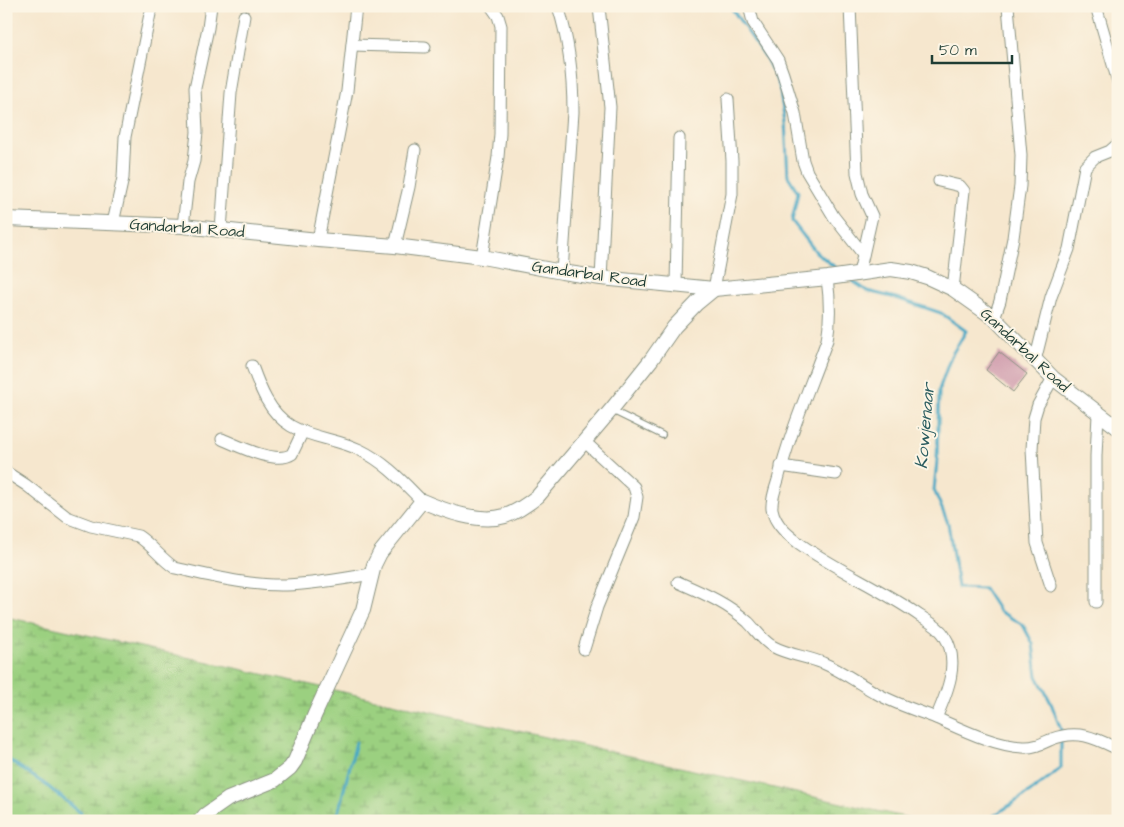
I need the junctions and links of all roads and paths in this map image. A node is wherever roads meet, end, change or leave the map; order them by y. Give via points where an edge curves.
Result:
1 (211, 6) edge
2 (356, 6) edge
3 (491, 6) edge
4 (558, 6) edge
5 (749, 6) edge
6 (850, 6) edge
7 (1008, 6) edge
8 (1096, 6) edge
9 (599, 7) edge
10 (150, 14) dead end
11 (244, 16) dead end
12 (352, 45) junction
13 (425, 47) dead end
14 (1118, 81) edge
15 (728, 99) dead end
16 (679, 138) dead end
17 (1118, 144) edge
18 (415, 150) dead end
19 (940, 181) dead end
20 (6, 219) edge
21 (113, 223) junction
22 (183, 226) junction
23 (221, 230) junction
24 (318, 240) junction
25 (395, 246) junction
26 (863, 254) junction
27 (482, 257) junction
28 (562, 272) junction
29 (859, 273) junction
30 (601, 278) junction
31 (827, 278) junction
32 (676, 285) junction
33 (714, 288) junction
34 (953, 289) junction
35 (994, 318) junction
36 (1035, 361) junction
37 (252, 366) dead end
38 (1053, 378) junction
39 (611, 410) junction
40 (1098, 414) junction
41 (1118, 428) edge
42 (303, 431) junction
43 (662, 435) dead end
44 (222, 439) dead end
45 (585, 442) junction
46 (782, 466) junction
47 (6, 472) edge
48 (836, 474) dead end
49 (422, 501) junction
50 (371, 574) junction
51 (678, 582) dead end
52 (1050, 586) dead end
53 (1096, 602) dead end
54 (584, 649) dead end
55 (936, 718) junction
56 (1118, 749) edge
57 (200, 821) edge

1 - 22 street via 195,88 195,153
2 - 12 street
3 - 27 street via 501,26 500,134
4 - 28 street via 568,46 573,105
5 - 26 street via 753,22 778,60 783,74 807,172 834,217
6 - 26 street via 857,174 872,216
7 - 35 street via 1020,140 1020,186 1013,238
8 - 14 street
9 - 30 street via 610,107
10 - 21 street via 125,137 123,178
11 - 23 street via 231,93
12 - 13 street
12 - 24 street via 347,91
15 - 33 street via 732,194
16 - 32 street
17 - 36 street via 1085,166 1069,248 1051,297
18 - 25 street
19 - 34 street via 960,186 964,192
20 - 21 street, Gandarbal Road
21 - 22 street, Gandarbal Road
22 - 23 street, Gandarbal Road
23 - 24 street, Gandarbal Road
24 - 25 street, Gandarbal Road
25 - 27 street, Gandarbal Road
26 - 29 street
27 - 28 street, Gandarbal Road
28 - 30 street, Gandarbal Road
29 - 31 street, Gandarbal Road
29 - 34 street, Gandarbal Road via 890,269 911,272
30 - 32 street, Gandarbal Road
31 - 33 street, Gandarbal Road
31 - 46 street via 831,308 827,340
32 - 33 street, Gandarbal Road
33 - 39 street via 674,327
34 - 35 street, Gandarbal Road
35 - 36 street, Gandarbal Road
36 - 38 street, Gandarbal Road
37 - 42 street via 262,393 272,408 284,421
38 - 40 street, Gandarbal Road
38 - 52 street via 1034,418 1032,449 1037,543
39 - 43 lane
39 - 45 street
40 - 41 street, Gandarbal Road
40 - 53 street
42 - 44 street via 292,454 283,458
42 - 49 street via 345,444 388,467
45 - 49 street via 538,496 505,516 492,518 459,514
45 - 54 street via 634,487 637,497 634,517 597,606
46 - 48 street
46 - 55 street via 772,503 776,521 785,532 811,551 908,607 944,634 952,671 949,689
47 - 50 street via 67,517 138,536 175,568 235,581 284,585
49 - 50 street via 380,553
50 - 57 street via 363,610 290,768 270,783 228,799
51 - 55 street via 728,606 781,651 821,663 877,694
55 - 56 street via 959,729 1014,746 1035,746 1074,734

